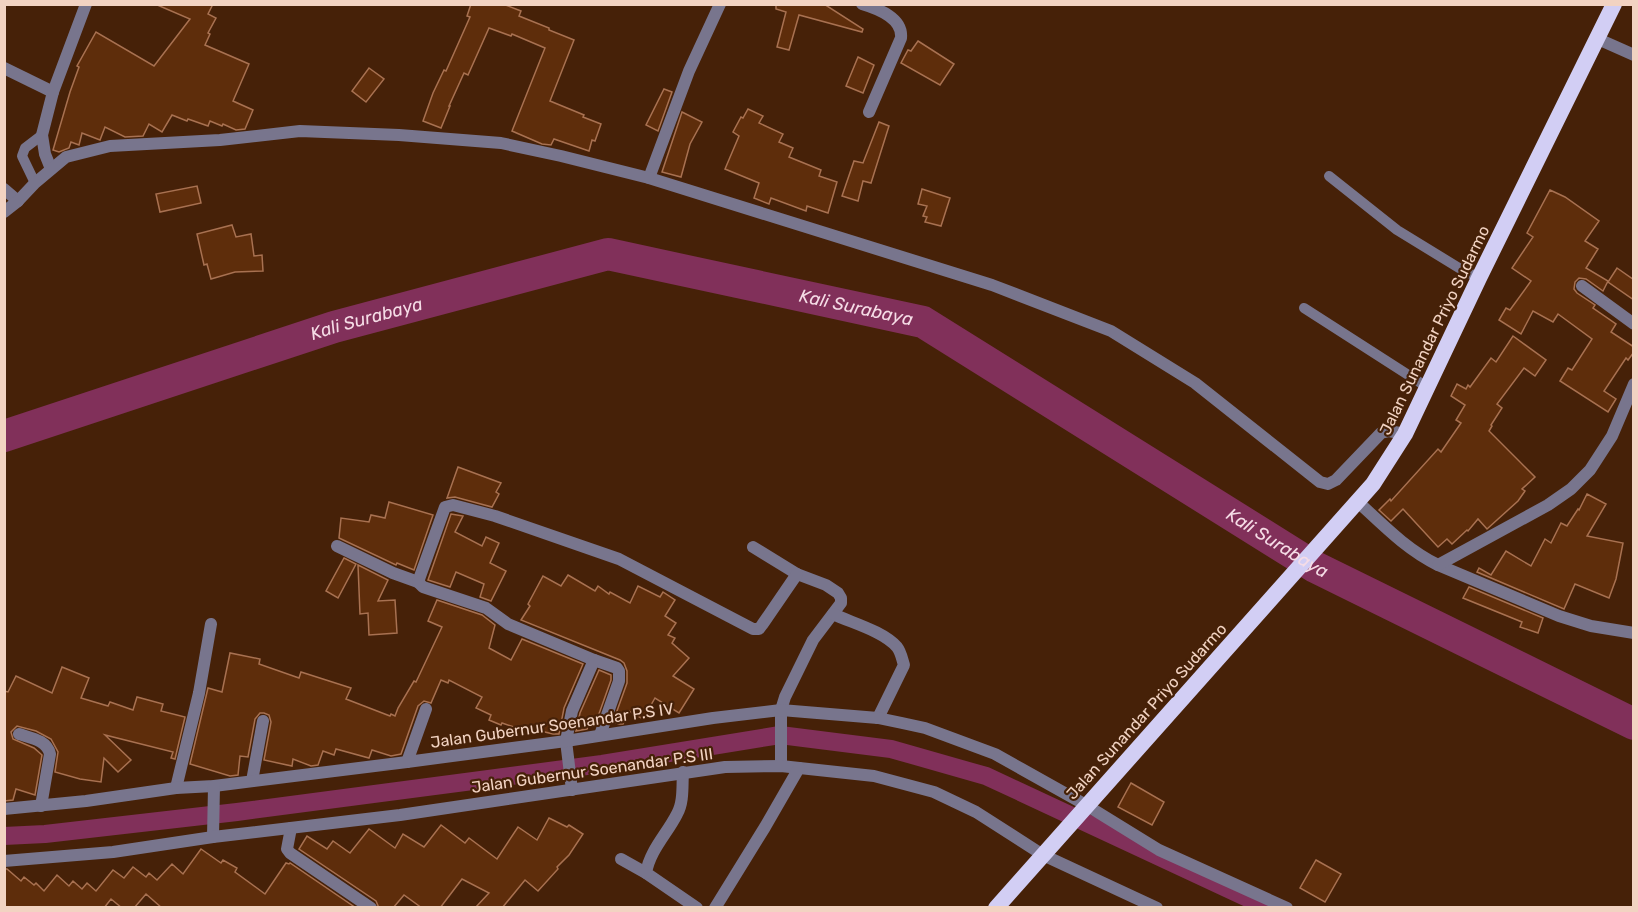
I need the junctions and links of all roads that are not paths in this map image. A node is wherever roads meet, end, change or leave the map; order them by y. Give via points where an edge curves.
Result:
1 (86, 4) edge
2 (720, 4) edge
3 (862, 4) edge
4 (1614, 4) edge
5 (883, 9) edge
6 (1598, 39) junction
7 (1634, 55) edge
8 (4, 68) edge
9 (53, 92) junction
10 (869, 112) dead end
11 (42, 135) junction
12 (51, 169) junction
13 (1329, 176) dead end
14 (650, 178) junction
15 (35, 183) junction
16 (4, 189) edge
17 (18, 201) junction
18 (4, 212) edge
19 (1479, 278) junction
20 (1582, 286) dead end
21 (1304, 308) dead end
22 (1634, 324) edge
23 (1634, 384) edge
24 (1427, 387) junction
25 (1405, 434) junction
26 (1354, 506) junction
27 (337, 546) dead end
28 (753, 547) dead end
29 (1438, 565) junction
30 (797, 574) junction
31 (418, 582) junction
32 (833, 614) junction
33 (211, 624) dead end
34 (1634, 633) edge
35 (594, 660) junction
36 (426, 709) dead end
37 (781, 714) junction
38 (878, 718) junction
39 (263, 721) dead end
40 (19, 734) dead end
41 (600, 735) junction
42 (566, 744) junction
43 (407, 762) junction
44 (781, 766) junction
45 (799, 768) junction
46 (683, 772) junction
47 (252, 781) junction
48 (571, 785) junction
49 (176, 788) junction
50 (214, 790) junction
51 (41, 806) junction
52 (4, 809) edge
53 (1083, 809) junction
54 (291, 828) junction
55 (213, 832) junction
56 (1047, 850) junction
57 (621, 859) dead end
58 (4, 861) edge
59 (646, 873) junction
60 (696, 907) edge
61 (371, 908) edge
62 (715, 908) edge
63 (996, 908) edge
64 (1157, 908) edge
65 (1287, 908) edge

1 - 9 street
2 - 14 street via 689,71
3 - 5 street
4 - 6 highway, Jalan Sunandar Priyo Sudarmo
5 - 10 street via 897,21 902,38
6 - 7 street
6 - 19 highway, Jalan Sunandar Priyo Sudarmo
8 - 9 street
9 - 11 street
11 - 12 street
11 - 15 lane via 25,148 22,156
12 - 14 street via 66,157 110,146 300,131 501,143
12 - 15 street
13 - 19 lane via 1397,230
14 - 25 street via 992,285 1111,331 1195,383 1320,482 1336,480 1381,434
15 - 17 street
16 - 17 street
17 - 18 street
19 - 24 highway, Jalan Sunandar Priyo Sudarmo
20 - 22 street
21 - 24 lane
23 - 29 street via 1612,436 1590,470 1571,489
24 - 25 highway, Jalan Sunandar Priyo Sudarmo
25 - 26 highway, Jalan Sunandar Priyo Sudarmo
26 - 29 street via 1421,557
26 - 53 highway, Jalan Sunandar Priyo Sudarmo
27 - 31 street
28 - 30 street
29 - 34 street via 1560,616
30 - 31 street via 759,629 753,629 619,559 453,505 445,507
30 - 32 street via 838,594 841,603
31 - 35 street via 486,608 508,624
32 - 37 street via 813,640 785,697
32 - 38 street via 885,637 902,656 904,665
33 - 49 street
35 - 41 street via 613,665 619,672
35 - 42 street via 572,711
36 - 43 street
37 - 38 street, Jalan Gubernur Soenandar P.S IV
37 - 41 street, Jalan Gubernur Soenandar P.S IV via 712,718
37 - 44 street
38 - 53 street, Jalan Gubernur Soenandar P.S IV via 925,728 995,754
39 - 47 street
40 - 51 street via 49,747
41 - 42 street, Jalan Gubernur Soenandar P.S IV
42 - 43 street, Jalan Gubernur Soenandar P.S IV
42 - 48 street
43 - 47 street, Jalan Gubernur Soenandar P.S IV
44 - 45 street, Jalan Gubernur Soenandar P.S III
44 - 46 street, Jalan Gubernur Soenandar P.S III
45 - 56 street, Jalan Gubernur Soenandar P.S III via 874,776 934,792
45 - 62 street
46 - 48 street, Jalan Gubernur Soenandar P.S III
46 - 59 street via 678,813 653,853
47 - 50 street, Jalan Gubernur Soenandar P.S IV
48 - 54 street, Jalan Gubernur Soenandar P.S III via 400,815
49 - 50 street, Jalan Gubernur Soenandar P.S IV
49 - 51 street, Jalan Gubernur Soenandar P.S IV
50 - 55 street
51 - 52 street, Jalan Gubernur Soenandar P.S IV
53 - 56 highway, Jalan Sunandar Priyo Sudarmo
53 - 65 street, Jalan Gubernur Soenandar P.S IV via 1159,850
54 - 55 street, Jalan Gubernur Soenandar P.S III
54 - 61 street via 287,849 290,853
55 - 58 street, Jalan Gubernur Soenandar P.S III via 113,852
56 - 63 highway, Jalan Sunandar Priyo Sudarmo
56 - 64 street, Jalan Gubernur Soenandar P.S III
57 - 59 street
59 - 60 street

